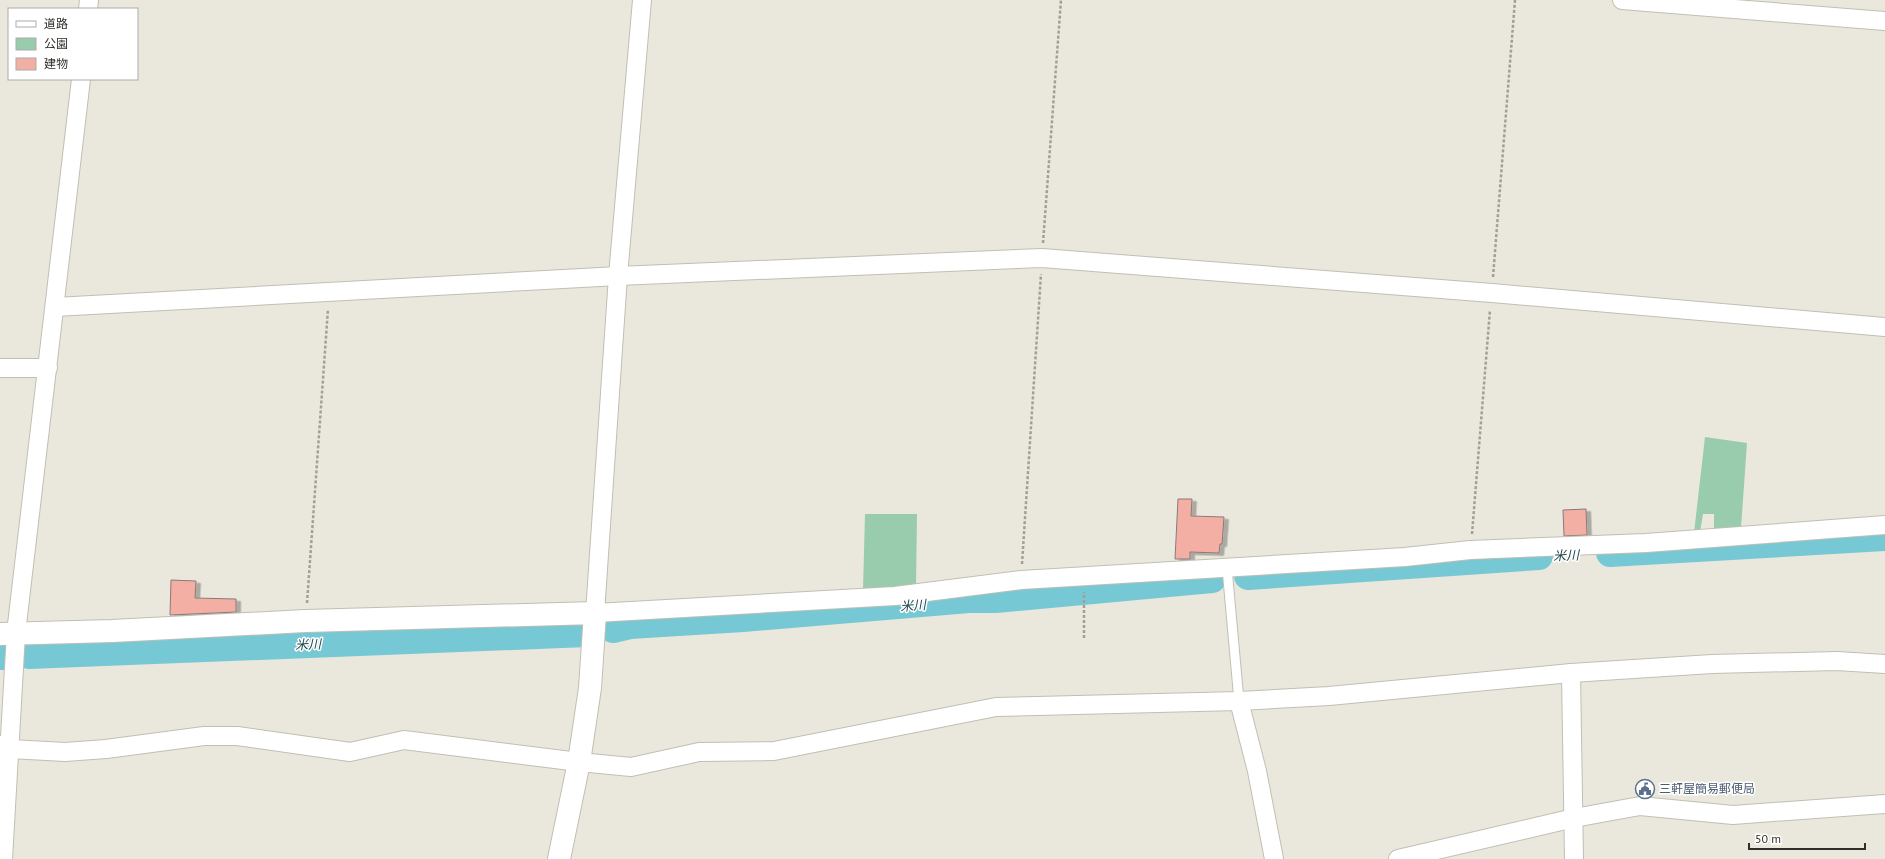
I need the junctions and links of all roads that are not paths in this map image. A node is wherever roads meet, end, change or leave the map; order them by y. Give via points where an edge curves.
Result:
1 (642, 0) edge
2 (1622, 0) edge
3 (1885, 20) edge
4 (80, 80) edge
5 (618, 276) junction
6 (55, 307) junction
7 (1885, 327) edge
8 (0, 368) edge
9 (48, 368) junction
10 (1885, 525) edge
11 (1227, 568) junction
12 (595, 613) junction
13 (8, 634) edge
14 (1885, 664) edge
15 (1571, 673) junction
16 (1239, 701) junction
17 (5, 747) edge
18 (579, 762) junction
19 (1885, 804) edge
20 (1574, 818) junction
21 (3, 859) edge
22 (559, 859) edge
23 (1274, 859) edge
24 (1398, 859) edge
25 (1574, 859) edge

1 - 5 street
2 - 3 street
4 - 6 street
5 - 6 street
5 - 7 street via 1042,258
5 - 12 street
6 - 9 street
8 - 9 street
9 - 13 street
10 - 11 street via 1646,543 1470,550 1405,557
11 - 12 street via 1021,580 895,596
11 - 16 lane
12 - 13 street via 305,621
12 - 18 street via 590,688
13 - 17 street
14 - 15 street via 1837,661 1712,664
15 - 16 street via 1329,696
15 - 20 street
16 - 18 street via 996,706 774,751 699,752 631,767
16 - 23 street via 1257,771
17 - 18 street via 79,751 204,736 237,736 350,752 404,740
17 - 21 street
18 - 22 street
19 - 20 street via 1733,815 1640,806
20 - 24 street
20 - 25 street

